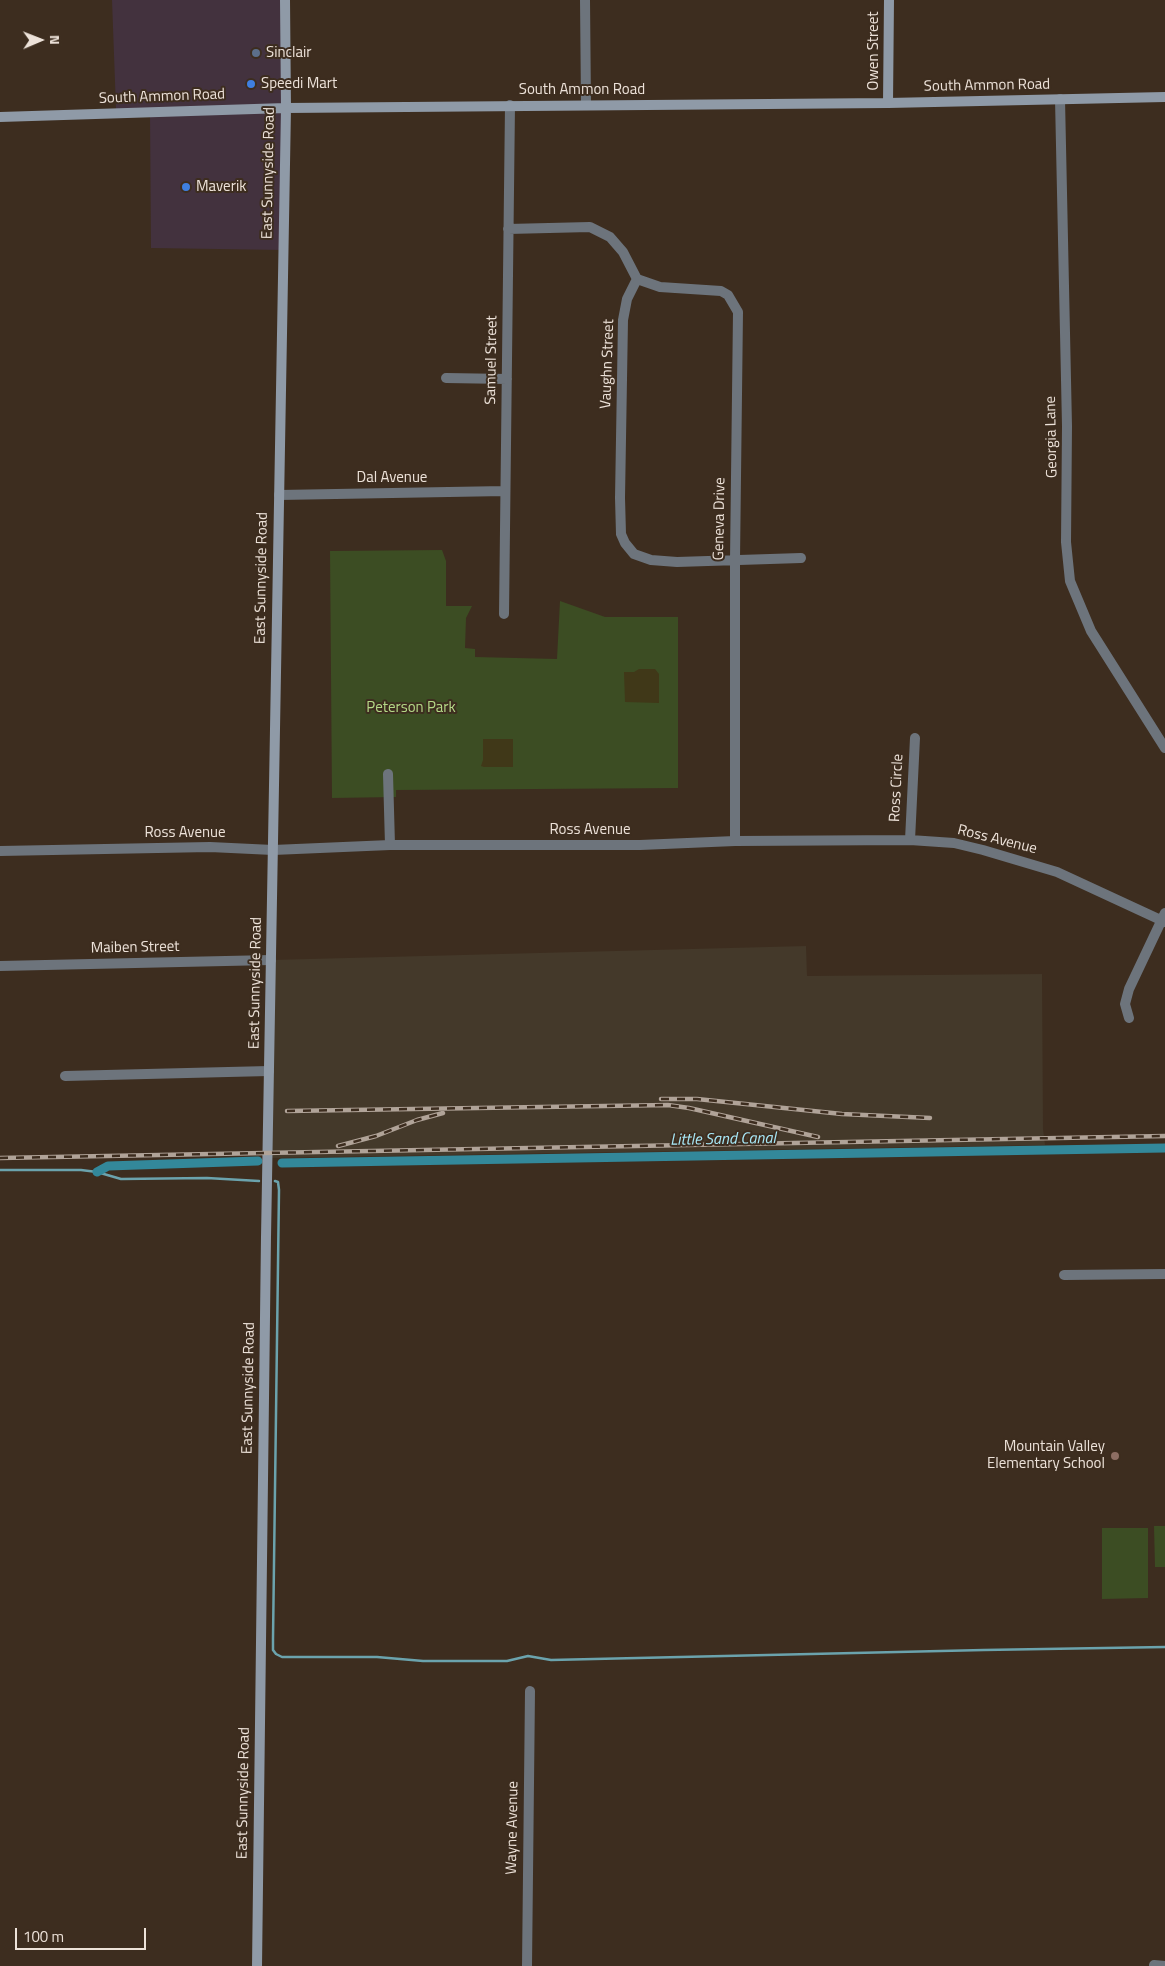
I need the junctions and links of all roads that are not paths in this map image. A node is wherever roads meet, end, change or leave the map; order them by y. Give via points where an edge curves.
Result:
1 (285, 0) edge
2 (585, 0) edge
3 (889, 0) edge
4 (1165, 97) edge
5 (1060, 99) junction
6 (888, 103) junction
7 (510, 105) junction
8 (586, 105) junction
9 (286, 108) junction
10 (0, 117) edge
11 (508, 229) junction
12 (637, 280) junction
13 (446, 378) dead end
14 (507, 379) junction
15 (505, 491) junction
16 (279, 494) junction
17 (801, 558) dead end
18 (735, 559) junction
19 (504, 614) dead end
20 (915, 738) dead end
21 (1165, 748) edge
22 (388, 774) dead end
23 (910, 840) junction
24 (736, 841) junction
25 (390, 846) junction
26 (273, 850) junction
27 (0, 851) edge
28 (1164, 919) edge
29 (271, 960) junction
30 (0, 966) edge
31 (1129, 1018) dead end
32 (269, 1071) junction
33 (65, 1076) dead end
34 (1165, 1274) edge
35 (1064, 1275) dead end
36 (530, 1691) dead end
37 (1154, 1965) edge
38 (257, 1966) edge
39 (526, 1966) edge
40 (1165, 1966) edge

1 - 9 main road, East Sunnyside Road
2 - 8 street
3 - 6 main road, Owen Street
4 - 5 main road, South Ammon Road
5 - 6 main road, South Ammon Road
5 - 21 street, Georgia Lane via 1067,426 1066,542 1070,581 1090,631
6 - 8 main road, South Ammon Road
7 - 8 main road, South Ammon Road
7 - 9 main road, South Ammon Road
7 - 11 street, Samuel Street
9 - 10 main road, South Ammon Road
9 - 16 main road, East Sunnyside Road
11 - 12 street via 590,227 610,237 623,252
11 - 14 street, Samuel Street
12 - 18 street, Geneva Drive via 660,288 722,290 738,312
12 - 18 street, Vaughn Street via 627,299 623,320 621,534 634,554 651,560
13 - 14 street
14 - 15 street, Samuel Street
15 - 16 street, Dal Avenue
15 - 19 street, Samuel Street
16 - 26 main road, East Sunnyside Road
17 - 18 street
18 - 24 street, Geneva Drive
20 - 23 street, Ross Circle
22 - 25 street
23 - 24 street, Ross Avenue
23 - 28 street, Ross Avenue via 954,843 1057,872
24 - 25 street, Ross Avenue
25 - 26 street, Ross Avenue
26 - 27 street, Ross Avenue via 210,847
26 - 29 main road, East Sunnyside Road
28 - 31 street via 1128,988 1125,1004
29 - 30 street, Maiben Street
29 - 32 main road, East Sunnyside Road
32 - 33 street
32 - 38 main road, East Sunnyside Road
34 - 35 street
36 - 39 street, Wayne Avenue
37 - 40 street

